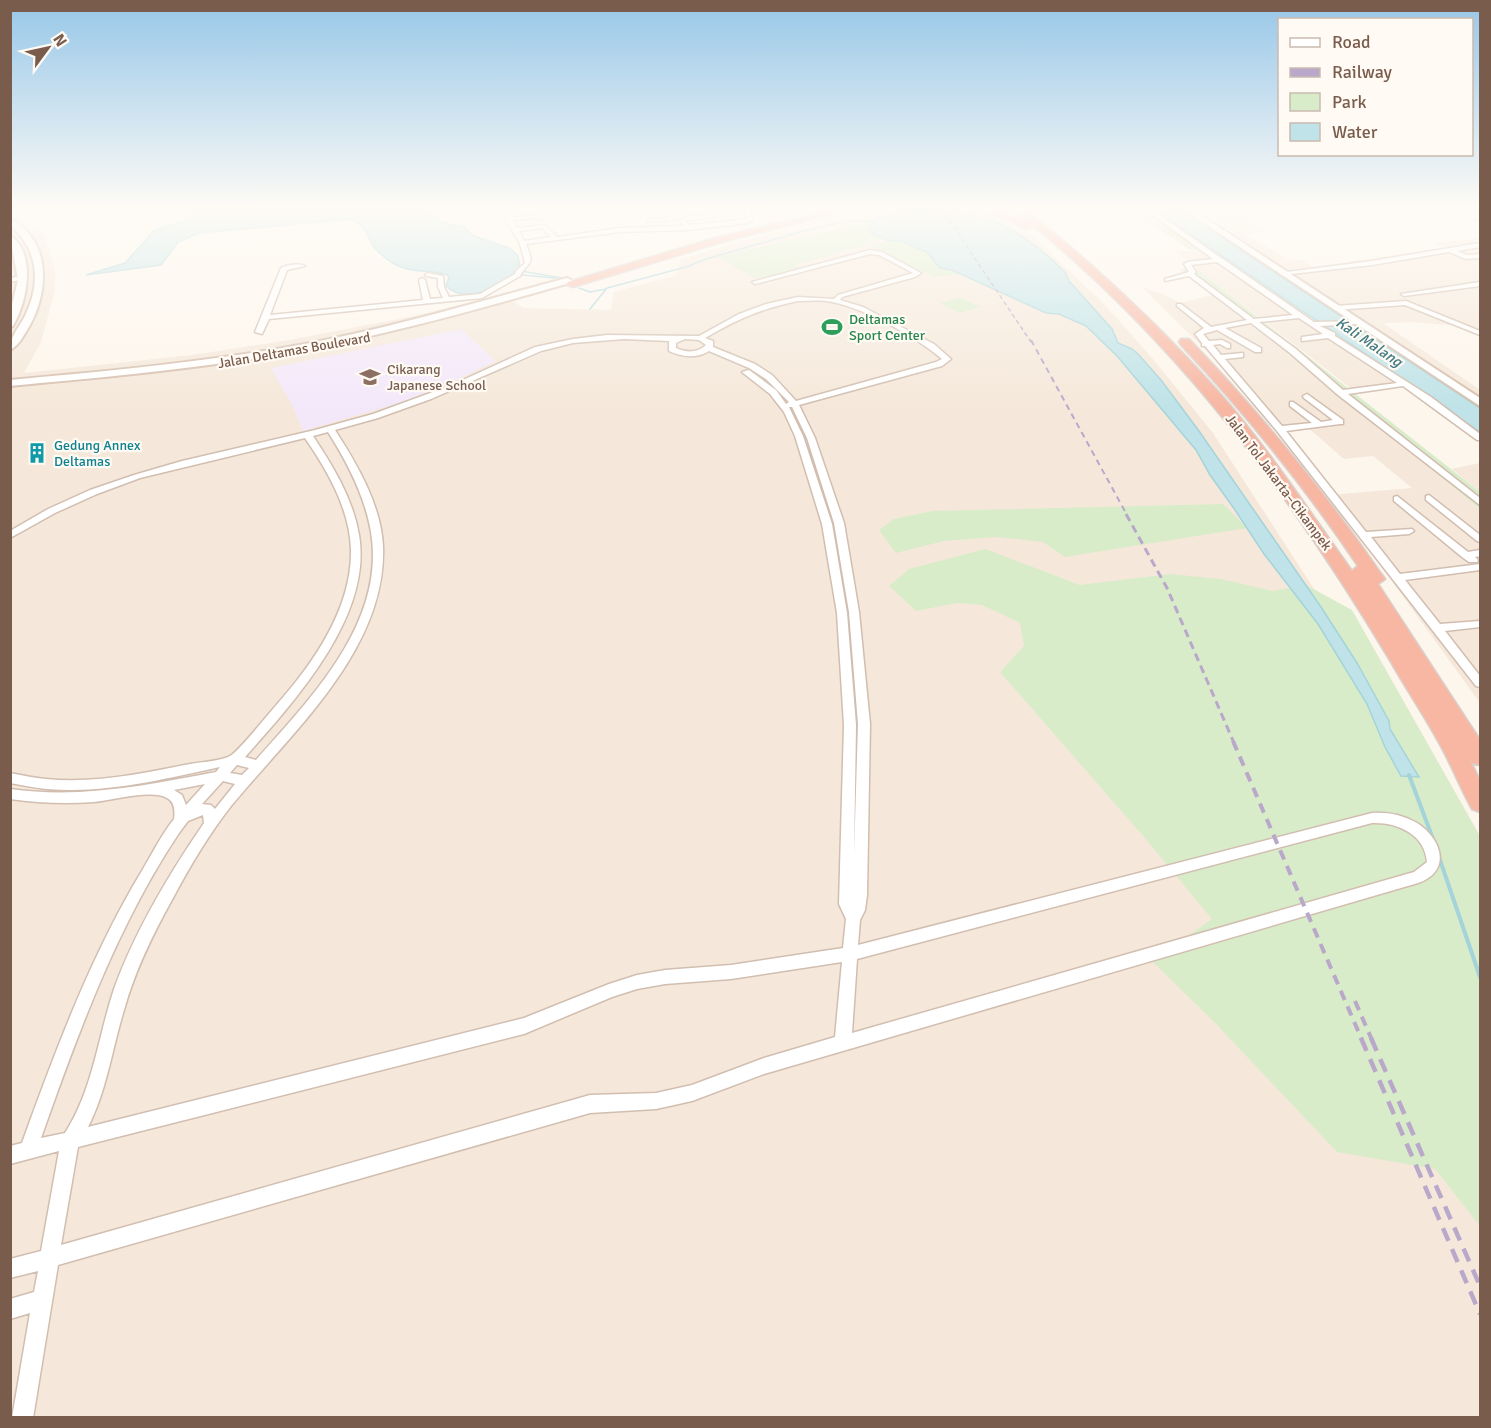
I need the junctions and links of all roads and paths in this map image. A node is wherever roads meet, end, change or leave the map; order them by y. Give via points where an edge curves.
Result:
1 (22, 275) edge
2 (41, 275) edge
3 (282, 275) edge
4 (518, 275) edge
5 (586, 275) edge
6 (597, 275) edge
7 (601, 275) edge
8 (783, 275) edge
9 (915, 275) edge
10 (1097, 275) edge
11 (1102, 275) edge
12 (1106, 275) edge
13 (1112, 275) edge
14 (1188, 275) edge
15 (1191, 275) edge
16 (1239, 275) edge
17 (1288, 275) edge
18 (10, 280) edge
19 (1167, 280) dead end
20 (755, 282) dead end
21 (23, 283) junction
22 (570, 283) junction
23 (1123, 283) dead end
24 (1480, 284) edge
25 (40, 286) junction
26 (1416, 292) junction
27 (1404, 294) dead end
28 (446, 298) junction
29 (836, 300) junction
30 (1275, 300) junction
31 (427, 301) junction
32 (1258, 302) dead end
33 (1406, 303) junction
34 (1179, 305) dead end
35 (15, 307) edge
36 (1339, 308) junction
37 (1302, 316) junction
38 (266, 317) junction
39 (1254, 321) junction
40 (1353, 322) junction
41 (1480, 323) edge
42 (10, 324) edge
43 (1318, 324) junction
44 (1462, 326) junction
45 (1215, 331) junction
46 (260, 332) dead end
47 (1176, 333) dead end
48 (1480, 333) edge
49 (1332, 335) junction
50 (700, 338) junction
51 (352, 339) junction
52 (1305, 339) dead end
53 (1203, 340) junction
54 (674, 341) junction
55 (1227, 346) dead end
56 (10, 347) edge
57 (707, 350) junction
58 (1258, 350) dead end
59 (1240, 355) dead end
60 (1219, 358) junction
61 (12, 383) edge
62 (1403, 384) junction
63 (1341, 393) junction
64 (1307, 396) dead end
65 (1480, 397) edge
66 (1480, 403) edge
67 (1293, 404) dead end
68 (789, 405) junction
69 (1320, 424) junction
70 (1280, 429) junction
71 (332, 432) junction
72 (310, 438) junction
73 (1480, 438) edge
74 (1429, 498) dead end
75 (1397, 499) dead end
76 (1480, 502) edge
77 (840, 523) junction
78 (827, 524) junction
79 (1409, 531) dead end
80 (10, 535) edge
81 (1364, 535) junction
82 (1480, 539) edge
83 (10, 544) edge
84 (1480, 553) edge
85 (1466, 555) junction
86 (1480, 567) edge
87 (1397, 578) junction
88 (1480, 624) edge
89 (1437, 628) junction
90 (1480, 683) edge
91 (277, 710) junction
92 (300, 716) junction
93 (1480, 734) edge
94 (1480, 757) edge
95 (234, 760) junction
96 (259, 765) junction
97 (177, 772) junction
98 (220, 776) junction
99 (10, 778) edge
100 (1480, 778) edge
101 (246, 781) junction
102 (174, 785) junction
103 (848, 787) junction
104 (863, 788) junction
105 (142, 791) junction
106 (10, 794) edge
107 (1480, 803) edge
108 (181, 819) junction
109 (211, 826) junction
110 (853, 919) junction
111 (850, 954) junction
112 (843, 1043) junction
113 (70, 1140) junction
114 (28, 1151) junction
115 (10, 1155) edge
116 (50, 1257) junction
117 (10, 1269) edge
118 (43, 1299) junction
119 (10, 1309) edge
120 (22, 1418) edge

1 - 21 main road
2 - 25 main road
3 - 38 street
4 - 28 street via 487,295
5 - 22 highway
6 - 22 highway
7 - 22 highway
8 - 20 street
9 - 29 street
10 - 107 highway, Jalan Tol Jakarta–Cikampek via 1189,367 1319,534 1358,590 1448,740
11 - 100 highway via 1223,398 1294,489 1358,579
12 - 94 highway via 1165,329 1226,395 1303,489 1367,580
13 - 23 highway
14 - 19 street
15 - 39 street
16 - 30 street
17 - 36 main road
18 - 21 street
21 - 25 main road
21 - 35 main road
22 - 51 main road, Jalan Deltamas Boulevard via 455,318
24 - 26 street
25 - 56 main road via 31,315
26 - 27 street
26 - 33 street via 1428,299
28 - 31 street
28 - 31 street via 441,277 425,278
29 - 50 street via 798,299 768,305
29 - 68 street via 861,308 919,339 944,355 946,361
30 - 32 street
30 - 37 street
31 - 38 street
33 - 36 street
33 - 44 street
34 - 45 street
35 - 42 main road
36 - 40 main road
36 - 65 main road
37 - 39 street
37 - 43 street
38 - 46 street
39 - 45 street
39 - 63 street
40 - 43 street
40 - 66 main road
41 - 44 street
43 - 49 street
44 - 48 street
45 - 53 street via 1199,333
45 - 58 street
47 - 93 highway, Jalan Tol Jakarta–Cikampek via 1234,392 1306,481
49 - 52 street
49 - 62 street via 1357,353 1347,355 1368,369 1383,370
50 - 54 street
50 - 57 street via 710,343
51 - 61 main road
51 - 61 main road, Jalan Deltamas Boulevard via 251,359
51 - 61 main road via 312,351 227,366 97,383
53 - 55 street
53 - 60 street
54 - 57 street via 672,349 681,353
54 - 71 street via 607,341 543,353 446,397
57 - 68 street via 759,380
59 - 60 street
60 - 70 street
62 - 63 street
62 - 73 street
63 - 76 street
64 - 69 street via 1340,422
67 - 69 street
68 - 77 street via 811,438
68 - 78 street
69 - 70 street
70 - 81 street
71 - 72 street
71 - 92 street via 365,496 378,546 378,571 359,634 337,672
72 - 80 street via 169,465 63,505
72 - 83 street via 135,483 70,509
72 - 91 street via 345,502 356,550 354,573 335,633 313,668
74 - 82 street
75 - 85 street
77 - 78 street
77 - 104 street via 854,612 864,724
78 - 103 street via 843,624 850,725
79 - 81 street
81 - 87 street
84 - 85 street
85 - 86 street
86 - 87 street
87 - 89 street
88 - 89 street
89 - 90 street
91 - 92 street via 274,719 279,723
91 - 95 street
92 - 96 street
95 - 96 street
95 - 97 street
95 - 98 street
96 - 101 street
97 - 99 street via 100,783
97 - 102 street
98 - 101 street
98 - 102 street
98 - 108 street
101 - 109 street
102 - 105 street
103 - 104 street
103 - 110 street via 846,904
104 - 110 street via 860,895
105 - 106 street via 93,797 37,798
105 - 108 street via 165,791 177,797 182,807
108 - 109 street via 206,809 212,814
108 - 114 street via 112,937 83,1001
109 - 113 street via 183,865 150,925 120,997 86,1113
110 - 111 street
111 - 112 street
111 - 112 street via 1384,816 1412,828 1435,856 1434,864 1418,877
111 - 113 street via 637,982 525,1026
112 - 116 street via 692,1093 656,1101 590,1104
113 - 114 street
113 - 116 street
114 - 115 street
116 - 117 street
116 - 118 street
118 - 119 street
118 - 120 street

